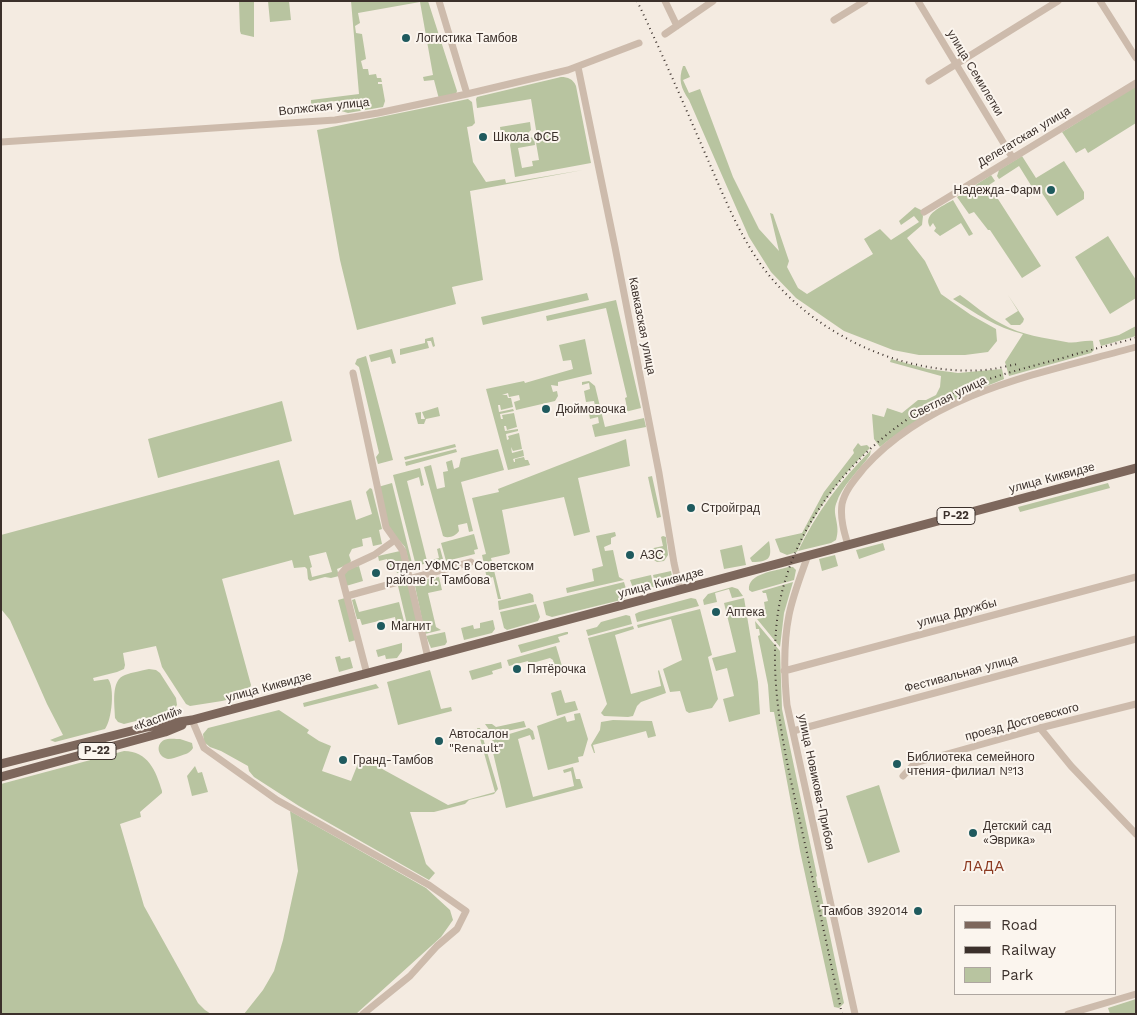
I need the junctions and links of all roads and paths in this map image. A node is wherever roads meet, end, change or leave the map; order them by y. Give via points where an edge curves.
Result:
1 (439, 1) edge
2 (666, 1) edge
3 (713, 1) edge
4 (865, 1) edge
5 (918, 1) edge
6 (1058, 1) edge
7 (1100, 1) edge
8 (834, 20) dead end
9 (677, 26) junction
10 (665, 34) dead end
11 (639, 42) dead end
12 (1136, 58) edge
13 (956, 64) junction
14 (578, 67) junction
15 (929, 81) dead end
16 (1136, 82) edge
17 (466, 94) junction
18 (1, 142) edge
19 (1012, 157) junction
20 (924, 212) dead end
21 (1136, 347) edge
22 (353, 373) dead end
23 (1136, 468) edge
24 (395, 540) junction
25 (848, 545) junction
26 (808, 555) junction
27 (471, 562) dead end
28 (1136, 577) edge
29 (410, 578) junction
30 (680, 590) junction
31 (347, 596) junction
32 (1136, 639) edge
33 (428, 658) junction
34 (784, 671) junction
35 (367, 674) junction
36 (1136, 704) edge
37 (192, 720) junction
38 (1040, 728) junction
39 (793, 731) junction
40 (1, 764) edge
41 (903, 776) dead end
42 (1, 777) edge
43 (1136, 834) edge
44 (1136, 994) edge
45 (363, 1014) edge
46 (855, 1014) edge
47 (1068, 1014) edge

1 - 17 street
2 - 9 street
3 - 9 street
4 - 8 street
5 - 13 street, улица Семилетки
6 - 13 street
7 - 12 street
9 - 10 street
11 - 14 street, Волжская улица
13 - 15 street
13 - 19 street, улица Семилетки
14 - 17 street, Волжская улица
14 - 30 street, Кавказская улица
16 - 19 street, Делегатская улица
17 - 18 street, Волжская улица via 336,120
19 - 20 street, Делегатская улица
21 - 25 street, Светлая улица via 983,392 934,414 906,431 878,454 846,493 842,516
22 - 24 street via 386,527
23 - 25 main road, улица Киквидзе / Р-22
24 - 29 street via 403,551
24 - 31 street via 344,570 341,577
25 - 26 main road, улица Киквидзе / Р-22
26 - 30 main road, улица Киквидзе / Р-22
26 - 34 street, улица Новикова-Прибоя via 789,614
27 - 29 street
28 - 34 street, улица Дружбы
29 - 31 street
29 - 33 street
30 - 33 main road, улица Киквидзе / Р-22
31 - 35 street
32 - 39 street, Фестивальная улица
33 - 35 main road, улица Киквидзе / Р-22
34 - 39 street, улица Новикова-Прибоя
35 - 37 main road, улица Киквидзе / Р-22
36 - 38 street, проезд Достоевского
37 - 40 main road, «Каспий» / Р-22 via 147,727
37 - 42 main road, «Каспий» / Р-22 via 165,732
37 - 45 street via 204,748 277,800 429,885 466,911 457,929 410,976
38 - 41 street, проезд Достоевского via 915,762
38 - 43 street via 1071,766
39 - 46 street, улица Новикова-Прибоя
44 - 47 street

